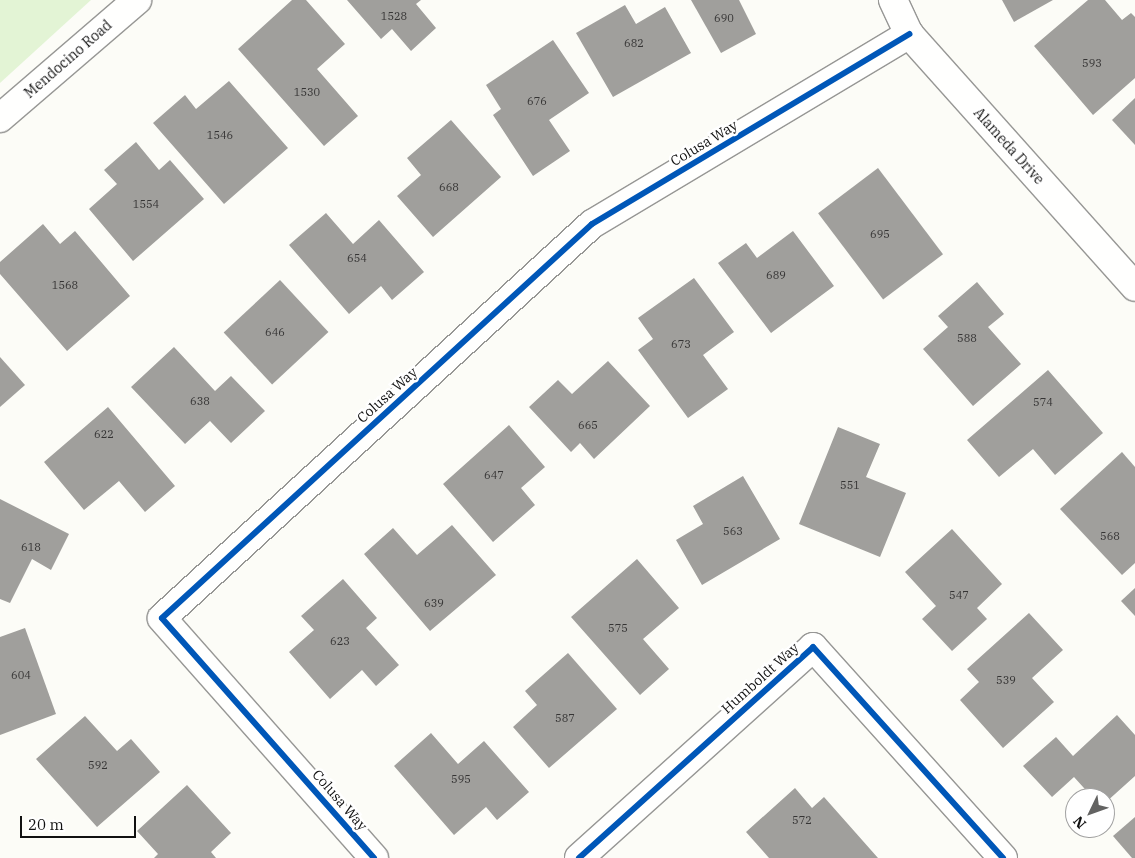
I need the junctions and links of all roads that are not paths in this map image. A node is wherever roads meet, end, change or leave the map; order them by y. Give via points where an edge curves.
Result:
1 (137, 0) edge
2 (893, 0) edge
3 (909, 34) junction
4 (0, 118) edge
5 (1135, 287) edge
6 (374, 858) edge
7 (579, 858) edge
8 (1003, 858) edge

1 - 4 street, Mendocino Road
2 - 3 street, Alameda Drive
3 - 5 street, Alameda Drive
3 - 6 street, Colusa Way via 592,224 162,618
7 - 8 street, Humboldt Way via 813,647

